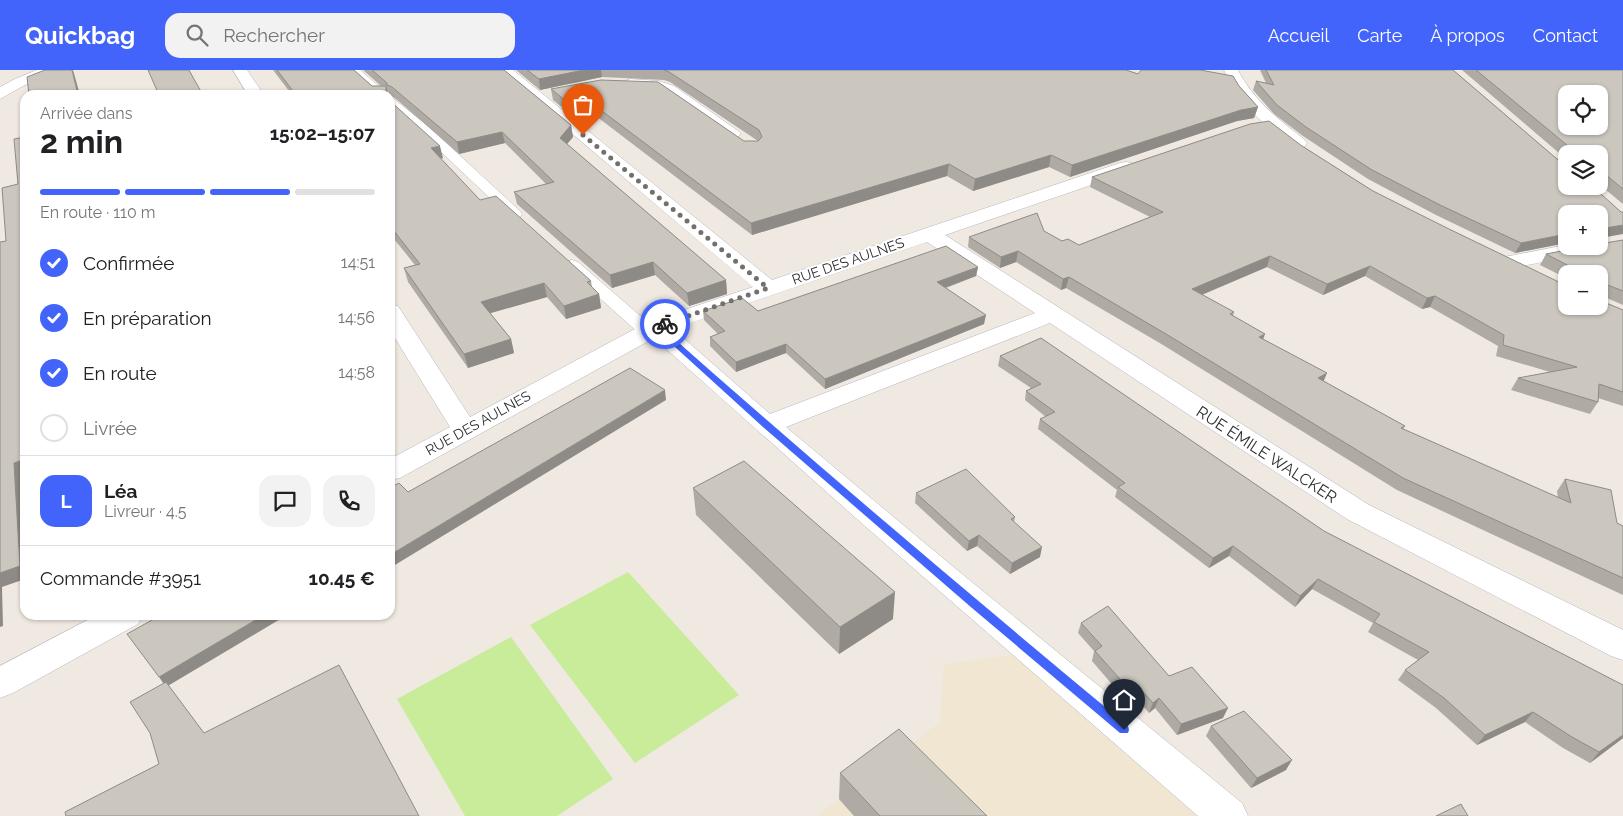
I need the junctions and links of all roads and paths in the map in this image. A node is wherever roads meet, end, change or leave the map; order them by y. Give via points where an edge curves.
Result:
1 (51, 70) edge
2 (240, 70) edge
3 (354, 70) edge
4 (504, 70) edge
5 (1231, 70) edge
6 (611, 83) edge
7 (253, 90) edge
8 (377, 90) edge
9 (556, 93) edge
10 (0, 94) edge
11 (537, 97) junction
12 (395, 106) edge
13 (1271, 122) junction
14 (1244, 128) edge
15 (744, 141) edge
16 (1312, 153) edge
17 (1148, 159) edge
18 (528, 226) edge
19 (928, 233) junction
20 (1558, 251) edge
21 (558, 252) edge
22 (1543, 276) edge
23 (768, 288) junction
24 (1052, 314) junction
25 (395, 319) edge
26 (652, 329) junction
27 (766, 425) junction
28 (465, 430) junction
29 (395, 468) edge
30 (117, 620) edge
31 (1623, 646) edge
32 (0, 683) edge
33 (1228, 816) edge

1 - 10 street
2 - 7 street
3 - 8 lane
4 - 11 street
5 - 13 street via 1244,93
6 - 15 street via 669,89
9 - 11 street
11 - 23 street
12 - 18 lane
13 - 14 street
13 - 16 street
17 - 19 street, RUE DES AULNES
19 - 23 street, RUE DES AULNES
19 - 24 street, RUE ÉMILE WALCKER
20 - 22 street via 1505,258
21 - 26 lane
23 - 26 street, RUE DES AULNES
24 - 27 street
24 - 31 street, RUE ÉMILE WALCKER via 1358,512
25 - 28 street
26 - 27 street
26 - 28 street, RUE DES AULNES
27 - 33 street
28 - 29 street, RUE DES AULNES
30 - 32 street

